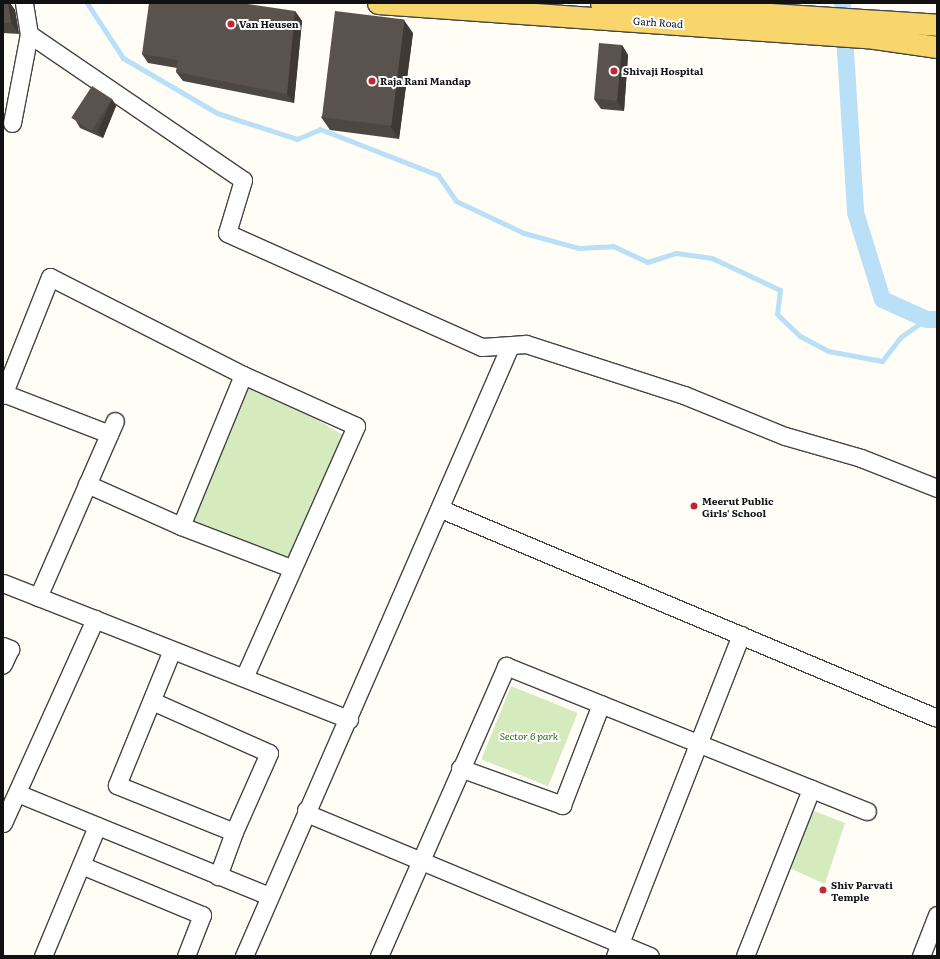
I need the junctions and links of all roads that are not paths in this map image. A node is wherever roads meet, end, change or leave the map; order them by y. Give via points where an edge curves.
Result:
1 (24, 3) edge
2 (378, 3) edge
3 (601, 3) edge
4 (661, 5) edge
5 (537, 8) edge
6 (802, 25) junction
7 (937, 25) edge
8 (867, 29) junction
9 (29, 34) junction
10 (937, 47) edge
11 (12, 123) dead end
12 (510, 346) junction
13 (243, 375) junction
14 (3, 394) edge
15 (87, 484) junction
16 (937, 488) edge
17 (441, 509) junction
18 (181, 526) junction
19 (291, 568) junction
20 (3, 583) edge
21 (38, 597) junction
22 (95, 619) junction
23 (741, 635) junction
24 (3, 646) edge
25 (172, 650) junction
26 (3, 664) edge
27 (244, 677) junction
28 (152, 701) junction
29 (601, 704) junction
30 (937, 718) edge
31 (349, 719) junction
32 (699, 743) junction
33 (460, 768) junction
34 (811, 788) junction
35 (17, 793) junction
36 (306, 810) junction
37 (867, 811) dead end
38 (3, 824) edge
39 (97, 826) junction
40 (234, 832) junction
41 (418, 860) junction
42 (81, 865) junction
43 (218, 876) junction
44 (269, 896) junction
45 (937, 915) edge
46 (617, 950) edge
47 (43, 956) edge
48 (186, 956) edge
49 (244, 956) edge
50 (379, 956) edge
51 (650, 956) edge
52 (745, 956) edge
53 (921, 956) edge

1 - 9 street
2 - 5 main road, Garh Road
3 - 4 main road, Garh Road
4 - 6 main road, Garh Road
5 - 6 main road, Garh Road
6 - 8 main road, Garh Road
7 - 8 main road, Garh Road
8 - 10 main road, Garh Road
9 - 11 street
9 - 12 street via 243,180 227,233 482,347
12 - 16 street via 526,344 684,395 785,436 861,458
12 - 17 street
13 - 14 street via 50,277
13 - 18 street
13 - 19 street via 356,426
14 - 15 street via 112,428
15 - 18 street
15 - 21 street
17 - 23 street
17 - 31 street
18 - 19 street
19 - 27 street
20 - 21 street
21 - 22 street
22 - 25 street
22 - 35 street
23 - 30 street
23 - 32 street
24 - 26 street via 10,649
25 - 27 street
25 - 28 street
27 - 31 street
28 - 40 street via 269,753
28 - 40 street via 117,785
29 - 32 street
29 - 33 street via 506,666
29 - 33 street via 562,805
31 - 36 street
32 - 34 street
32 - 46 street
33 - 41 street
34 - 37 street
34 - 52 street
35 - 38 street
35 - 39 street
36 - 41 street
36 - 44 street
39 - 42 street
39 - 43 street
40 - 43 street
41 - 46 street
41 - 50 street
42 - 47 street
42 - 48 street via 202,915
43 - 44 street
44 - 49 street
45 - 53 street
46 - 51 street

